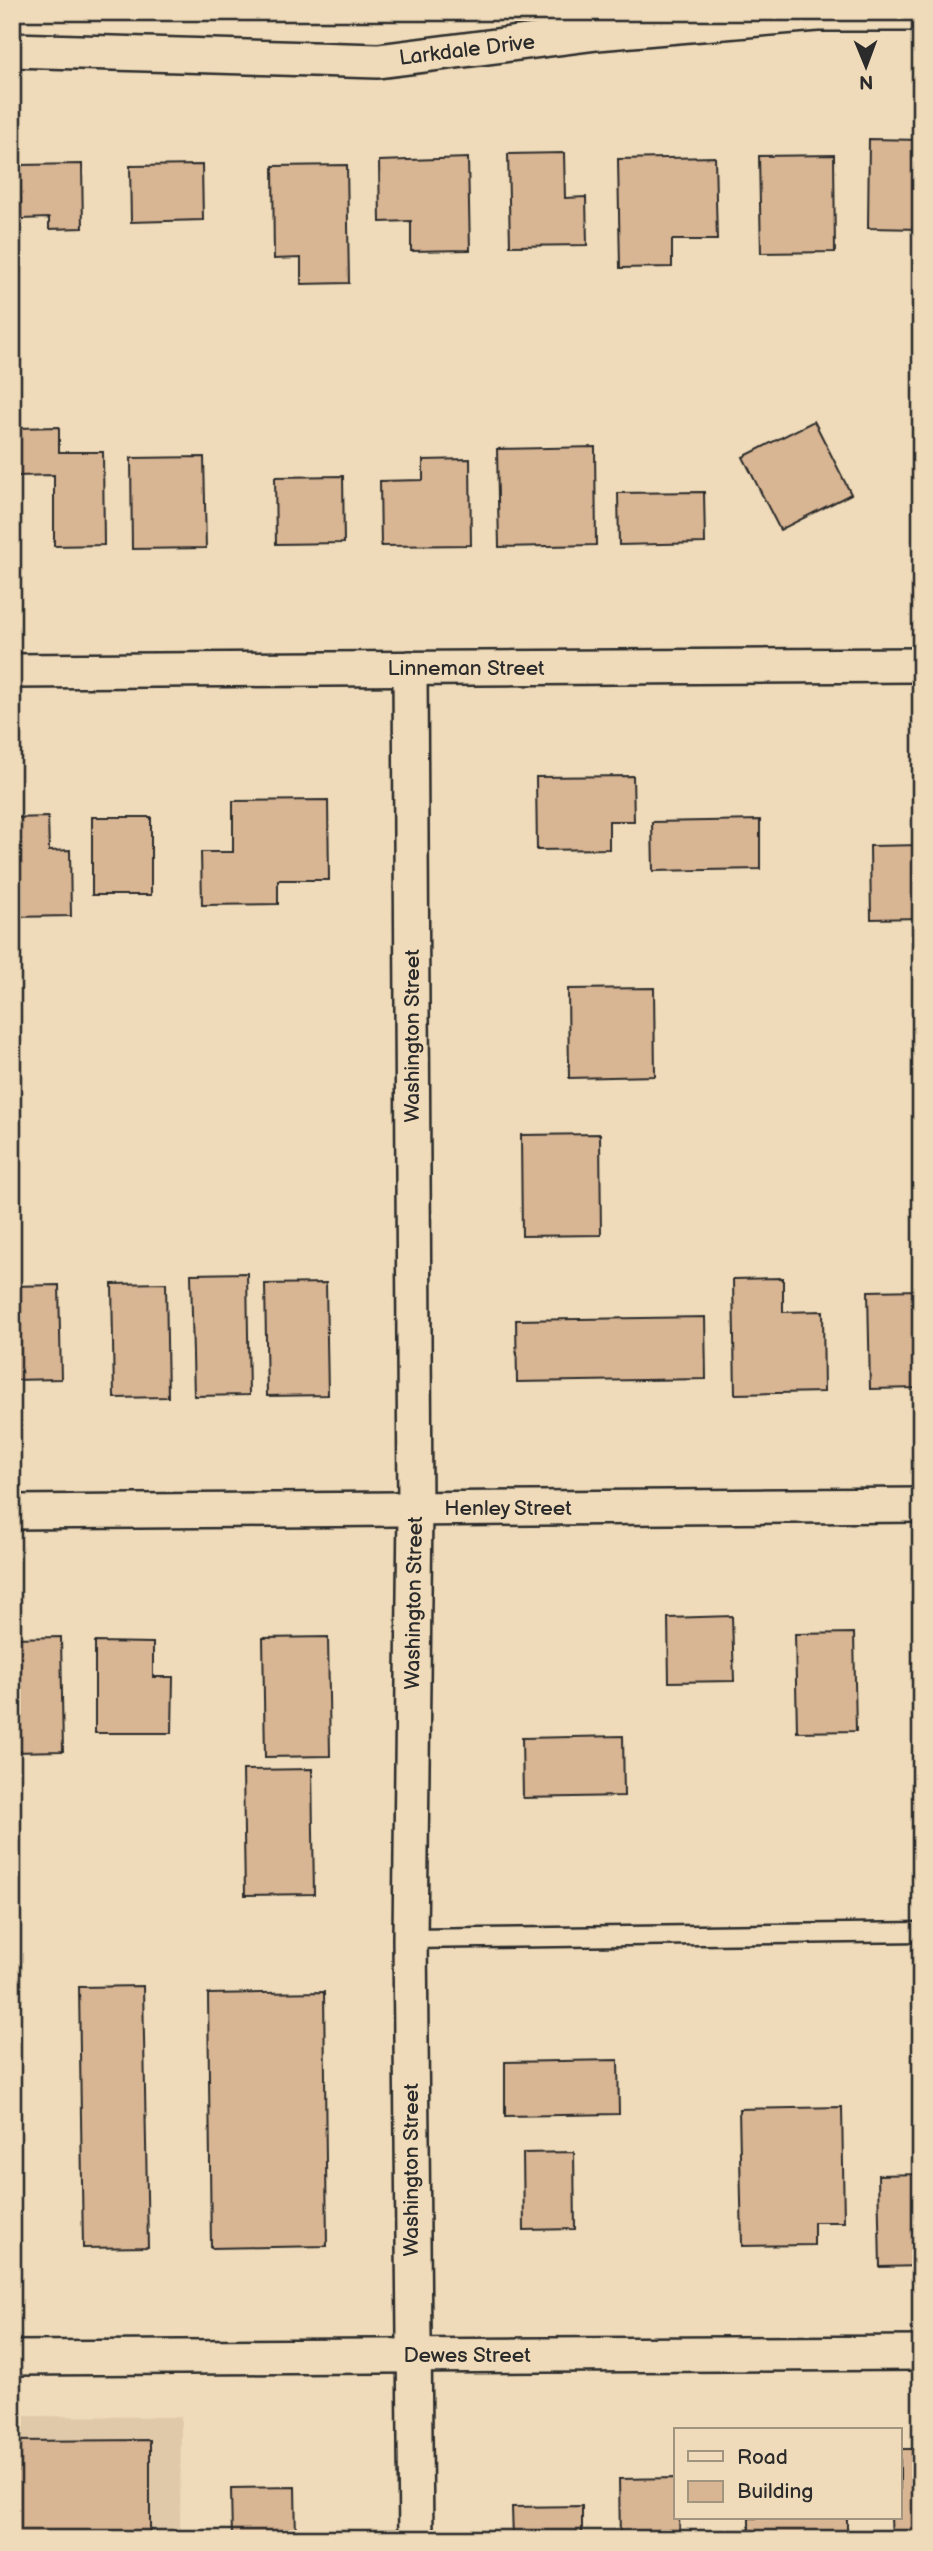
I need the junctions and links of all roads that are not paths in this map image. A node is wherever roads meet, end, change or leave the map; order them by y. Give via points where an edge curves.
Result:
1 (921, 14) edge
2 (12, 50) edge
3 (921, 665) edge
4 (410, 668) junction
5 (12, 671) edge
6 (921, 1505) edge
7 (415, 1509) junction
8 (12, 1512) edge
9 (921, 1932) edge
10 (410, 1939) junction
11 (921, 2353) edge
12 (413, 2356) junction
13 (12, 2358) edge
14 (415, 2539) edge

1 - 2 street, Larkdale Drive via 817,14 597,33 378,61
3 - 4 street, Linneman Street
4 - 5 street, Linneman Street
4 - 7 street, Washington Street
6 - 7 street, Henley Street
7 - 8 street, Henley Street
7 - 10 street, Washington Street
9 - 10 lane
10 - 12 street, Washington Street
11 - 12 street, Dewes Street
12 - 13 street, Dewes Street
12 - 14 street, Washington Street

